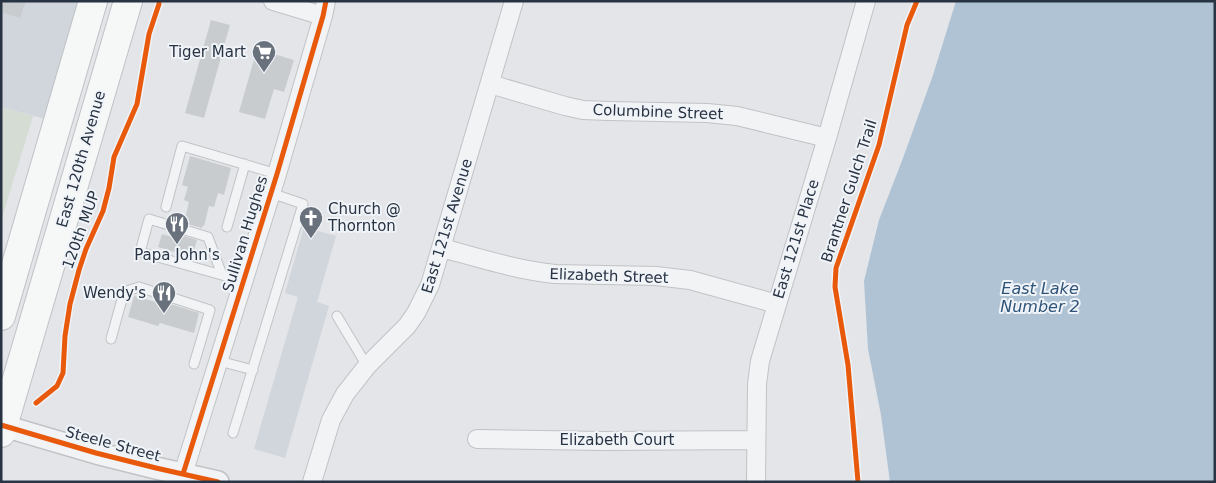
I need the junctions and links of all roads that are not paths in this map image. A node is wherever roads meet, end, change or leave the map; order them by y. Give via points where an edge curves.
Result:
1 (93, 1) edge
2 (128, 1) edge
3 (273, 1) edge
4 (514, 1) edge
5 (866, 1) edge
6 (325, 9) edge
7 (490, 84) junction
8 (827, 138) junction
9 (245, 164) junction
10 (277, 174) junction
11 (271, 193) junction
12 (166, 207) dead end
13 (227, 227) dead end
14 (442, 248) junction
15 (222, 276) junction
16 (243, 281) junction
17 (777, 304) junction
18 (1, 316) edge
19 (337, 316) dead end
20 (111, 339) dead end
21 (218, 361) junction
22 (194, 364) dead end
23 (366, 366) junction
24 (252, 370) junction
25 (2, 428) edge
26 (234, 433) dead end
27 (477, 439) dead end
28 (756, 440) junction
29 (183, 474) junction
30 (218, 482) edge
31 (312, 482) edge
32 (756, 482) edge

1 - 18 main road
2 - 25 main road, East 120th Avenue
3 - 6 street
4 - 7 street, East 121st Avenue
5 - 8 street, East 121st Place
6 - 10 street, Sullivan Hughes
7 - 8 street, Columbine Street via 584,110 738,116
7 - 14 street, East 121st Avenue
8 - 17 street, East 121st Place
9 - 10 lane
9 - 12 lane via 182,146
9 - 13 lane
10 - 11 street, Sullivan Hughes
11 - 16 street, Sullivan Hughes
11 - 24 lane via 303,204
14 - 17 street, Elizabeth Street via 543,273 690,280
14 - 23 street, East 121st Avenue via 430,285 416,313
15 - 15 lane via 140,252 149,219 208,238
15 - 16 lane
16 - 21 street, Sullivan Hughes
17 - 28 street, East 121st Place via 756,384
19 - 23 lane
20 - 22 lane via 124,292 139,287 210,310
21 - 24 lane
21 - 29 street, Sullivan Hughes
23 - 31 street, East 121st Avenue via 337,406
24 - 26 lane
25 - 29 street, Steele Street
27 - 28 street, Elizabeth Court
28 - 32 street, East 121st Place
29 - 30 street, Steele Street

